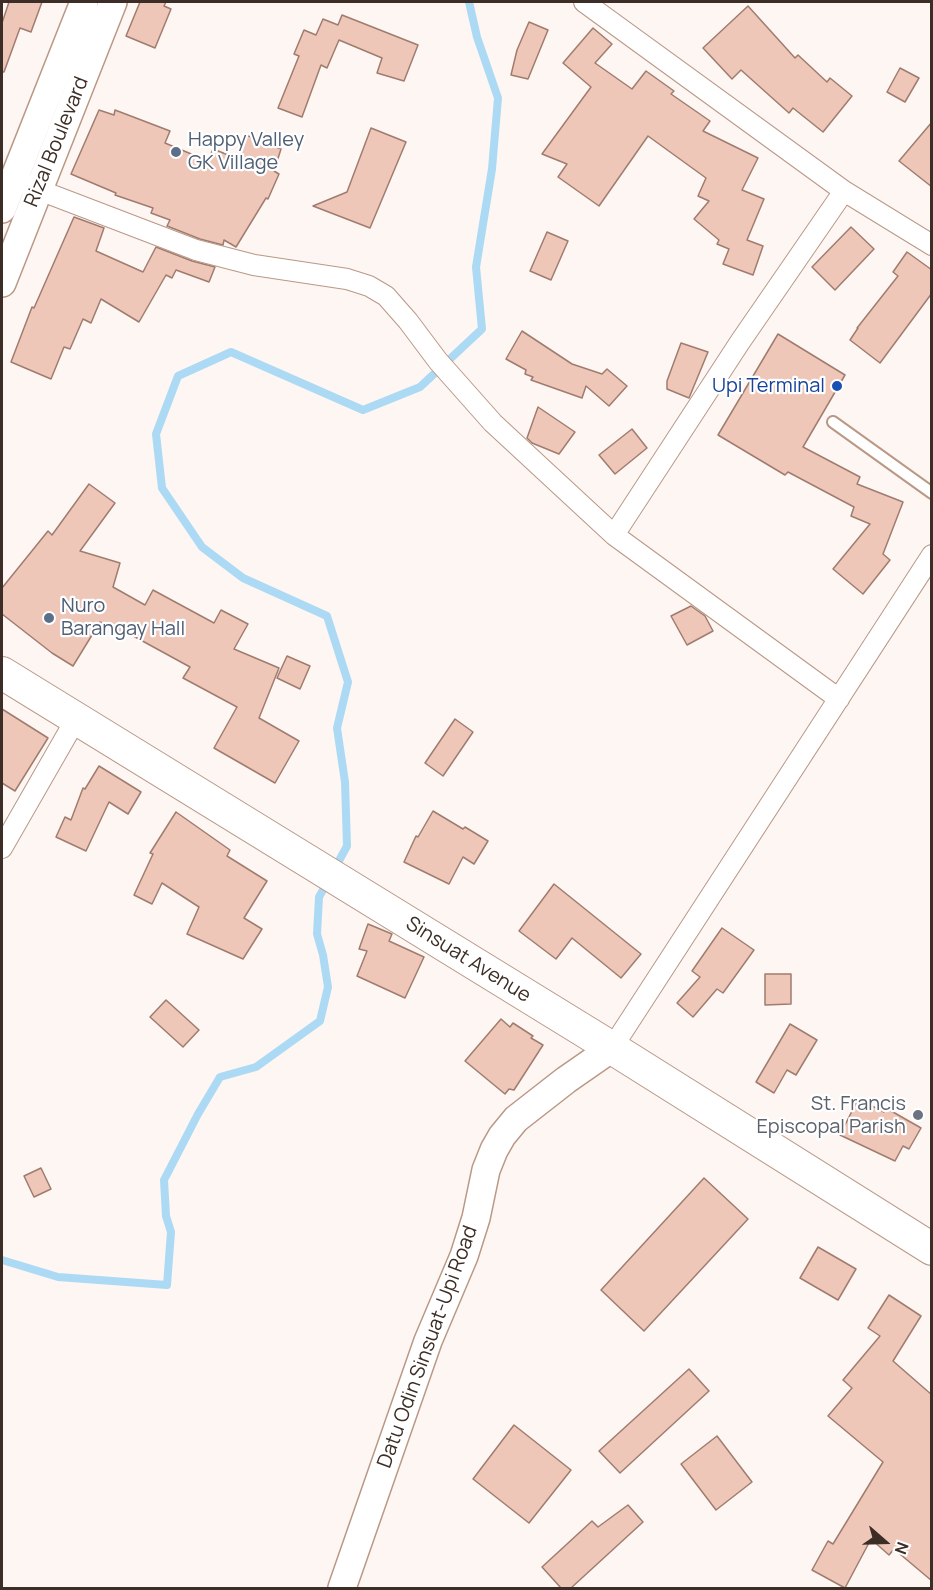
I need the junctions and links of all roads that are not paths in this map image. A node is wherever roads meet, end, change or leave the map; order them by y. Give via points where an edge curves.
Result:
1 (84, 2) edge
2 (113, 2) edge
3 (585, 2) edge
4 (7, 178) edge
5 (38, 190) junction
6 (844, 191) junction
7 (2, 209) edge
8 (932, 245) edge
9 (2, 283) edge
10 (833, 422) dead end
11 (932, 493) edge
12 (614, 535) junction
13 (932, 555) edge
14 (2, 673) edge
15 (839, 699) junction
16 (76, 719) junction
17 (2, 848) edge
18 (612, 1048) junction
19 (932, 1249) edge
20 (342, 1588) edge

1 - 4 main road, Rizal Boulevard
2 - 5 main road, Rizal Boulevard
3 - 6 street
4 - 5 street
4 - 7 main road, Rizal Boulevard
5 - 9 main road, Rizal Boulevard
5 - 12 street via 196,250 254,265 347,279 386,296 493,423
6 - 8 street
6 - 12 street
10 - 11 lane
12 - 15 street
13 - 15 street
14 - 16 main road, Sinsuat Avenue
15 - 18 street
16 - 17 street
16 - 18 main road, Sinsuat Avenue
18 - 19 main road, Sinsuat Avenue
18 - 20 main road, Datu Odin Sinsuat-Upi Road via 516,1119 494,1150 464,1256 428,1341

